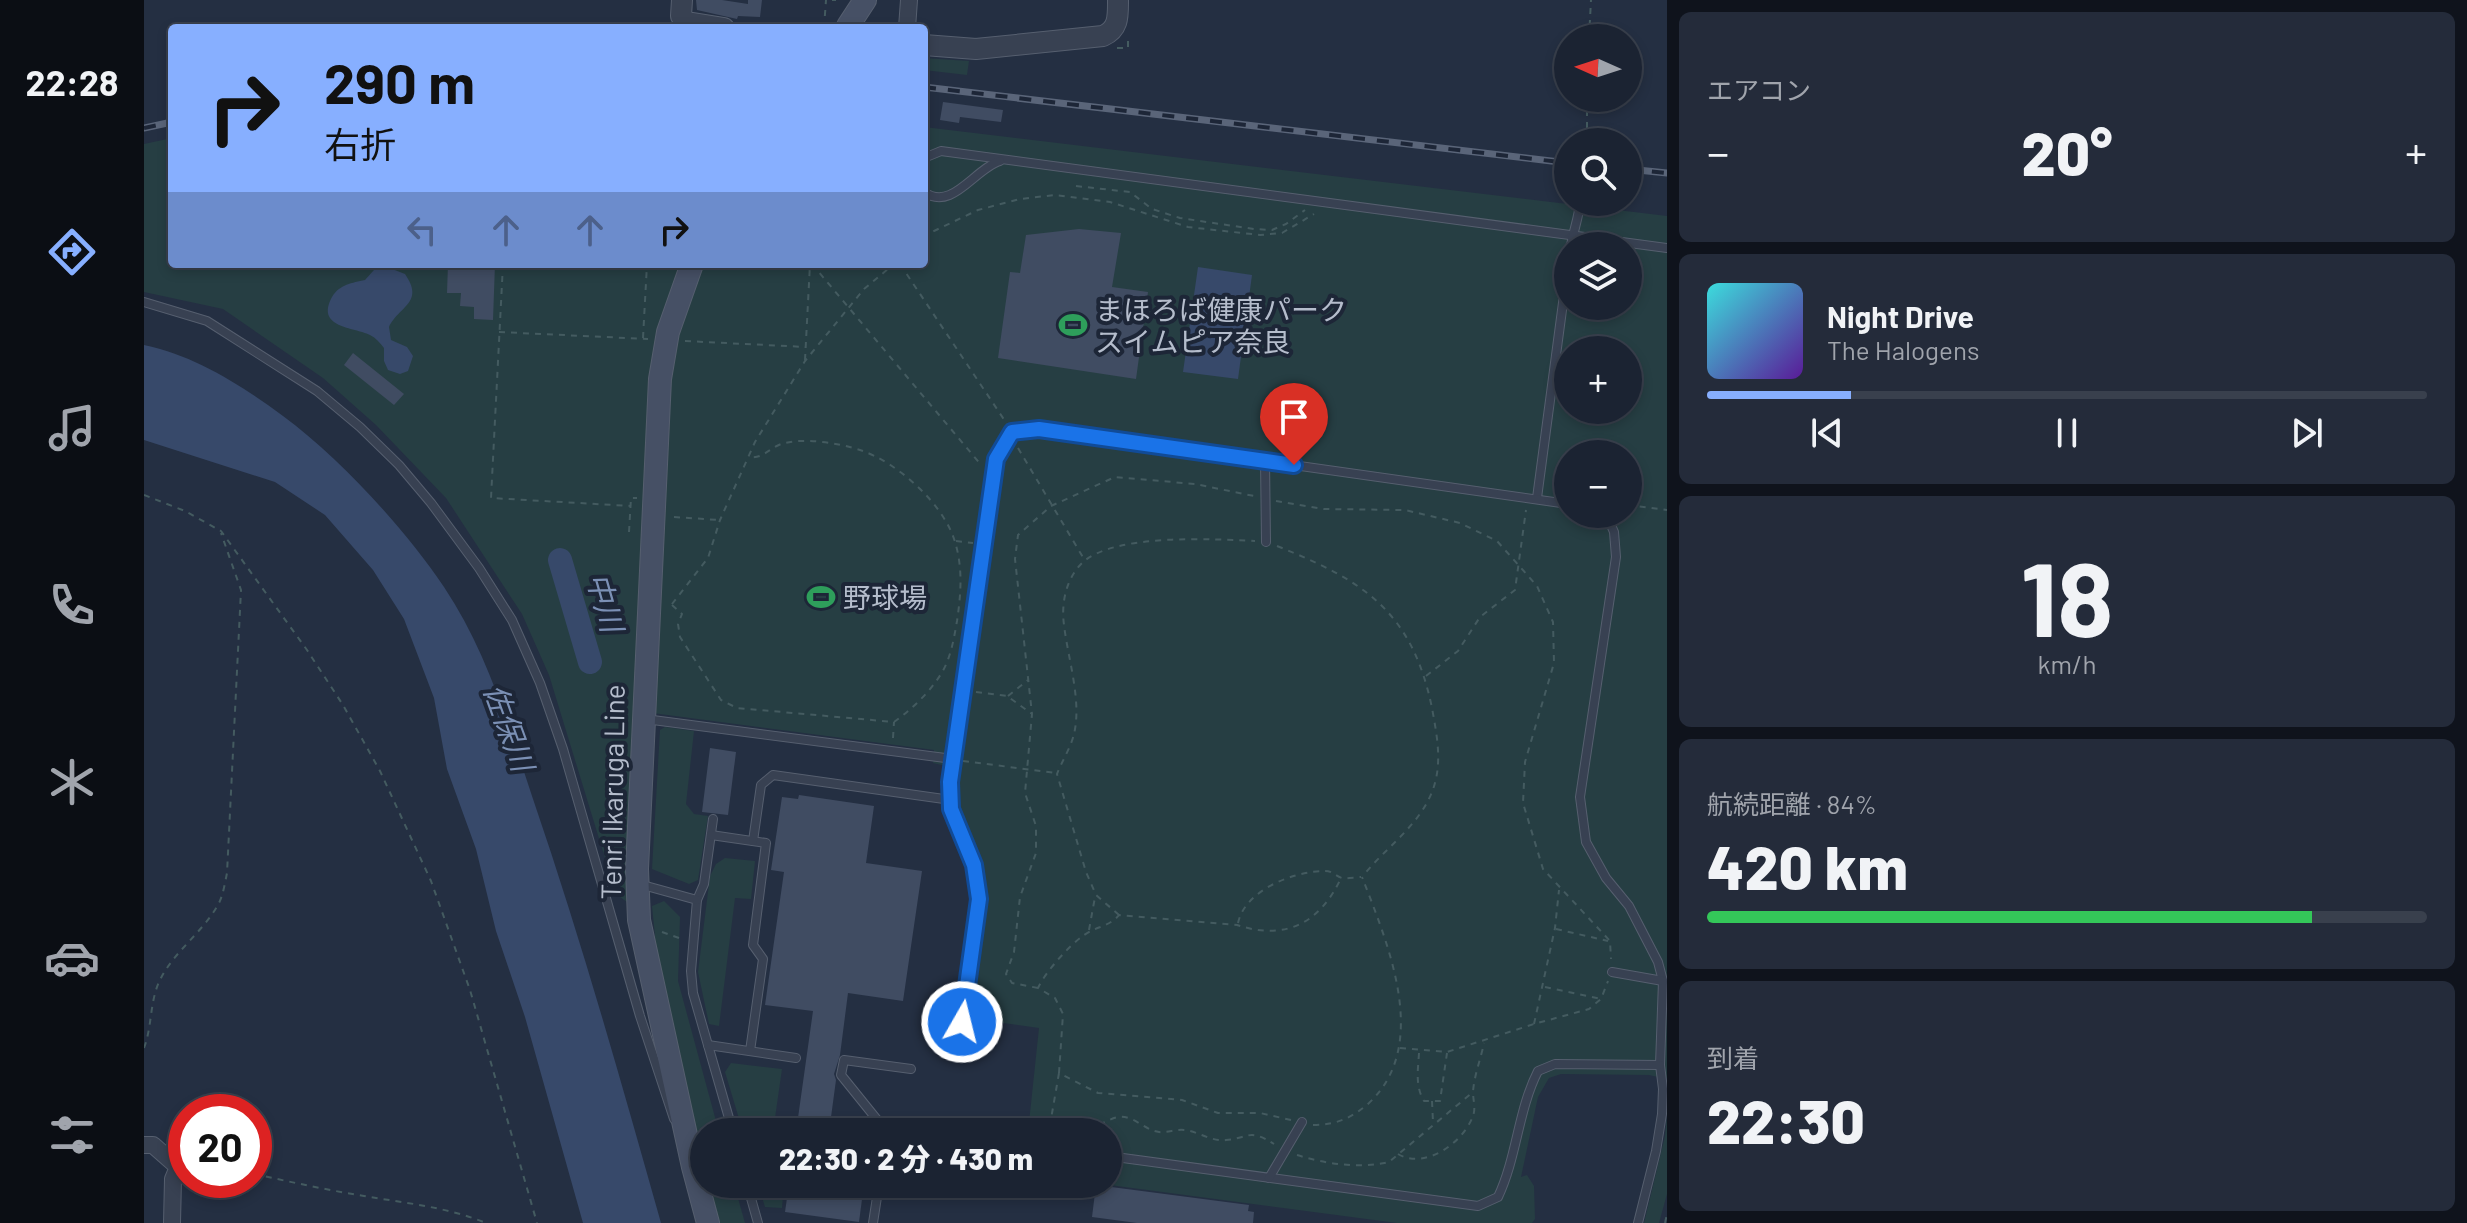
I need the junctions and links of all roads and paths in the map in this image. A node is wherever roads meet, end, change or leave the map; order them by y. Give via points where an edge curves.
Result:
1 (682, 0) edge
2 (826, 0) edge
3 (865, 0) edge
4 (909, 0) edge
5 (1118, 0) edge
6 (1591, 0) edge
7 (699, 24) edge
8 (824, 24) edge
9 (849, 24) edge
10 (907, 24) edge
11 (1590, 24) edge
12 (928, 45) edge
13 (928, 156) edge
14 (1005, 160) junction
15 (1076, 186) dead end
16 (928, 194) edge
17 (1328, 203) junction
18 (1319, 212) dead end
19 (1556, 232) edge
20 (928, 236) edge
21 (1642, 244) edge
22 (1667, 248) edge
23 (503, 268) edge
24 (647, 268) edge
25 (691, 268) edge
26 (811, 268) edge
27 (814, 268) edge
28 (889, 268) edge
29 (903, 268) edge
30 (144, 302) edge
31 (849, 308) junction
32 (1560, 320) edge
33 (499, 332) junction
34 (643, 339) junction
35 (657, 340) dead end
36 (676, 341) dead end
37 (806, 347) junction
38 (805, 361) junction
39 (1012, 432) junction
40 (749, 457) junction
41 (1265, 460) junction
42 (993, 479) junction
43 (144, 495) edge
44 (631, 498) dead end
45 (1532, 498) junction
46 (1267, 499) junction
47 (1554, 502) edge
48 (631, 506) junction
49 (1051, 506) junction
50 (1642, 507) edge
51 (1667, 510) edge
52 (665, 516) dead end
53 (720, 520) junction
54 (1612, 528) edge
55 (221, 531) junction
56 (629, 532) dead end
57 (955, 541) junction
58 (1266, 542) junction
59 (984, 545) junction
60 (1085, 560) junction
61 (1520, 564) junction
62 (1425, 676) junction
63 (1029, 679) junction
64 (963, 690) junction
65 (1007, 696) junction
66 (1032, 714) junction
67 (642, 719) junction
68 (894, 722) junction
69 (891, 751) junction
70 (953, 759) junction
71 (1027, 770) junction
72 (1057, 774) junction
73 (951, 800) junction
74 (713, 819) dead end
75 (711, 835) junction
76 (753, 841) junction
77 (1362, 877) junction
78 (1341, 878) junction
79 (638, 883) junction
80 (1559, 888) junction
81 (1096, 895) junction
82 (697, 900) junction
83 (1119, 915) junction
84 (1237, 925) junction
85 (1555, 928) junction
86 (1089, 931) junction
87 (1610, 941) junction
88 (1612, 972) junction
89 (1663, 981) junction
90 (1544, 987) junction
91 (1038, 988) junction
92 (1601, 999) junction
93 (1534, 1024) junction
94 (1485, 1042) junction
95 (708, 1045) junction
96 (144, 1048) edge
97 (1400, 1048) junction
98 (750, 1051) junction
99 (1419, 1051) junction
100 (958, 1052) dead end
101 (1447, 1052) junction
102 (796, 1058) dead end
103 (1660, 1065) junction
104 (911, 1069) dead end
105 (1059, 1073) junction
106 (1473, 1092) junction
107 (1432, 1101) junction
108 (729, 1118) edge
109 (876, 1118) edge
110 (1302, 1122) junction
111 (1433, 1123) junction
112 (144, 1145) edge
113 (1285, 1151) junction
114 (689, 1152) junction
115 (1397, 1154) junction
116 (1122, 1158) edge
117 (272, 1178) edge
118 (1269, 1178) junction
119 (751, 1198) edge
120 (877, 1198) edge
121 (1667, 1214) edge
122 (172, 1223) edge
123 (486, 1223) edge
124 (537, 1223) edge
125 (708, 1223) edge
126 (758, 1223) edge
127 (873, 1223) edge
128 (1638, 1223) edge
129 (1665, 1223) edge

1 - 7 street via 681,16
2 - 8 path
3 - 9 main road
4 - 10 street
5 - 12 street via 1117,23 1103,36 976,49
6 - 11 path
13 - 14 lane via 941,151
14 - 16 lane via 984,168 949,197
14 - 17 lane
15 - 17 path via 1130,192 1152,209 1180,218 1254,229 1272,230
17 - 19 lane
18 - 20 path via 1282,233 1260,235 1188,227 1110,202 1055,195 978,210
21 - 22 lane
23 - 33 path
24 - 34 path
25 - 67 main road, Tenri Ikaruga Line via 668,332 660,379
26 - 37 path
27 - 31 path
28 - 31 path
29 - 39 path
30 - 114 lane via 224,329 317,391 399,465 479,568 512,620 540,683 667,1106
31 - 38 path
31 - 42 path
32 - 45 lane
33 - 34 path
33 - 48 path via 491,498
34 - 35 path
36 - 37 path
37 - 38 path
38 - 40 path
39 - 41 lane via 1039,429
39 - 42 lane via 996,459
39 - 49 path
40 - 53 path
40 - 57 path via 801,442 862,450 921,489
41 - 45 lane
41 - 46 lane
42 - 59 lane
43 - 55 path
44 - 48 path
45 - 47 lane
45 - 61 path
46 - 49 path via 1195,484 1115,477
46 - 58 lane
46 - 61 path via 1324,509 1405,510 1460,523 1497,541
48 - 56 path
49 - 60 path
49 - 63 path via 1018,535 1015,559
50 - 51 path
52 - 53 path
53 - 68 path via 708,558 672,605 682,614 680,637 721,700 737,708
54 - 89 lane via 1616,557 1580,797 1586,842 1629,906
55 - 96 path via 241,590 227,873 220,902 178,953 153,995
55 - 124 path via 343,705 431,881 470,990
57 - 59 path
57 - 68 path via 962,587 950,653 926,693
58 - 60 path via 1160,539
58 - 62 path via 1342,575 1377,600 1413,646
59 - 64 lane
60 - 72 path via 1071,575 1064,597 1075,734
61 - 62 path via 1515,590 1480,617 1458,651
61 - 80 path via 1553,622 1554,663 1525,762 1523,803 1543,869
62 - 77 path via 1439,765 1432,792 1420,815
63 - 65 path
63 - 66 path
64 - 65 path
64 - 70 lane
65 - 66 path
66 - 71 path
67 - 69 lane
67 - 79 main road, Tenri Ikaruga Line
68 - 69 path
69 - 70 lane
70 - 71 path
70 - 73 lane
71 - 72 path
71 - 91 path via 1025,793 1036,826 1036,853 1020,897 1006,974 1012,983
72 - 81 path
73 - 76 lane via 773,775 761,785
73 - 100 lane via 974,865 979,899
74 - 75 lane
75 - 76 lane
75 - 82 lane
76 - 98 lane via 766,843 753,945 763,959
77 - 78 path
77 - 97 path via 1394,971 1402,1011
78 - 84 path via 1320,871 1282,880 1260,892 1239,915
78 - 84 path via 1311,920 1287,930
79 - 82 lane
79 - 114 main road, Tenri Ikaruga Line via 639,920
80 - 85 path
80 - 87 path
81 - 83 path
81 - 86 path
82 - 95 lane via 691,971
83 - 84 path
83 - 86 path
85 - 87 path
85 - 90 path
86 - 91 path
87 - 88 path
88 - 89 lane
88 - 92 path
89 - 103 lane
90 - 92 path
90 - 93 path
91 - 105 path via 1055,998 1063,1014
92 - 93 path via 1589,1009
93 - 94 path
94 - 101 path
94 - 106 path
95 - 98 lane
95 - 108 lane
97 - 99 path
97 - 110 path via 1380,1093 1357,1114 1336,1123
98 - 102 lane
99 - 101 path
99 - 107 path via 1420,1094 1424,1101
101 - 107 path via 1440,1101
103 - 118 lane via 1555,1064 1538,1071 1509,1174 1498,1197 1478,1206
103 - 128 lane via 1662,1114
104 - 109 lane via 844,1060 841,1075
105 - 110 path via 1098,1093 1171,1099 1218,1113 1260,1113
105 - 113 path via 1051,1119 1058,1123 1099,1124 1119,1117 1160,1132 1186,1130 1226,1140 1247,1134
106 - 111 path
106 - 115 path via 1473,1117 1439,1153 1421,1161
107 - 111 path
110 - 113 lane
111 - 115 path
112 - 122 street via 153,1145 178,1167
113 - 115 path via 1331,1163 1372,1166
113 - 118 lane
114 - 125 main road, Tenri Ikaruga Line
116 - 118 lane
117 - 123 path via 409,1202
119 - 126 lane
120 - 127 lane
121 - 129 path

